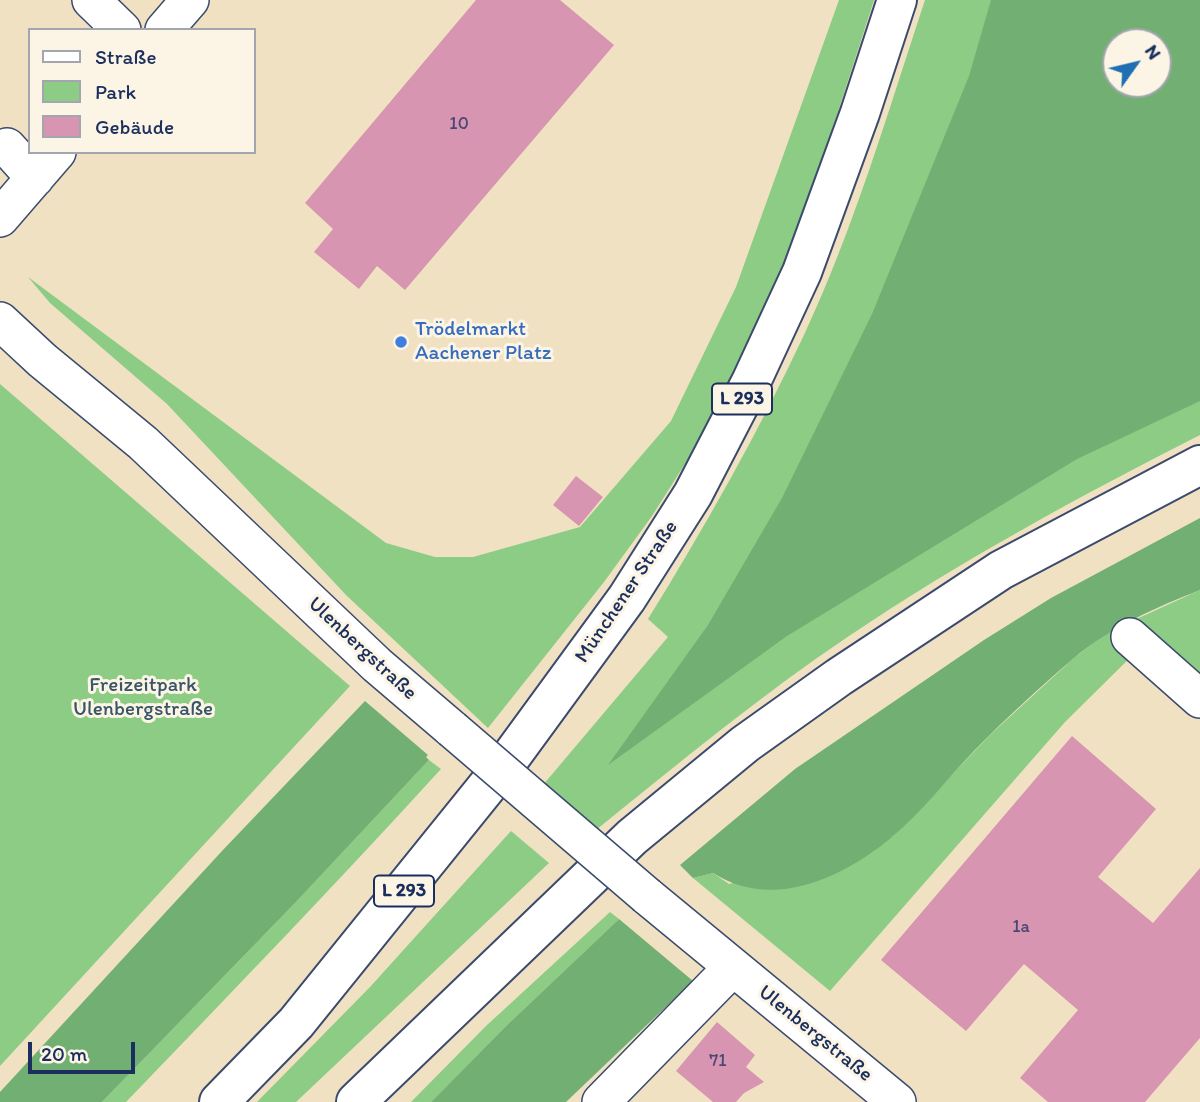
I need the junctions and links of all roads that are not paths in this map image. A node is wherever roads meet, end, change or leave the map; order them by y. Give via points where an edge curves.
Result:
1 (90, 0) edge
2 (190, 0) edge
3 (897, 0) edge
4 (120, 28) edge
5 (166, 28) edge
6 (6, 146) dead end
7 (46, 165) edge
8 (0, 218) edge
9 (0, 321) edge
10 (1200, 465) edge
11 (1130, 637) dead end
12 (1200, 699) edge
13 (733, 967) junction
14 (219, 1102) edge
15 (356, 1102) edge
16 (601, 1102) edge
17 (897, 1102) edge

1 - 4 street
2 - 5 street
3 - 14 highway, Münchener Straße / L 293 via 802,272 693,494 627,598 510,758 296,1023
6 - 7 street
7 - 8 street
9 - 13 street, Ulenbergstraße, bridge via 144,443 377,665
10 - 15 highway via 1001,570 745,744 632,837
11 - 12 street
13 - 16 street
13 - 17 street, Ulenbergstraße

